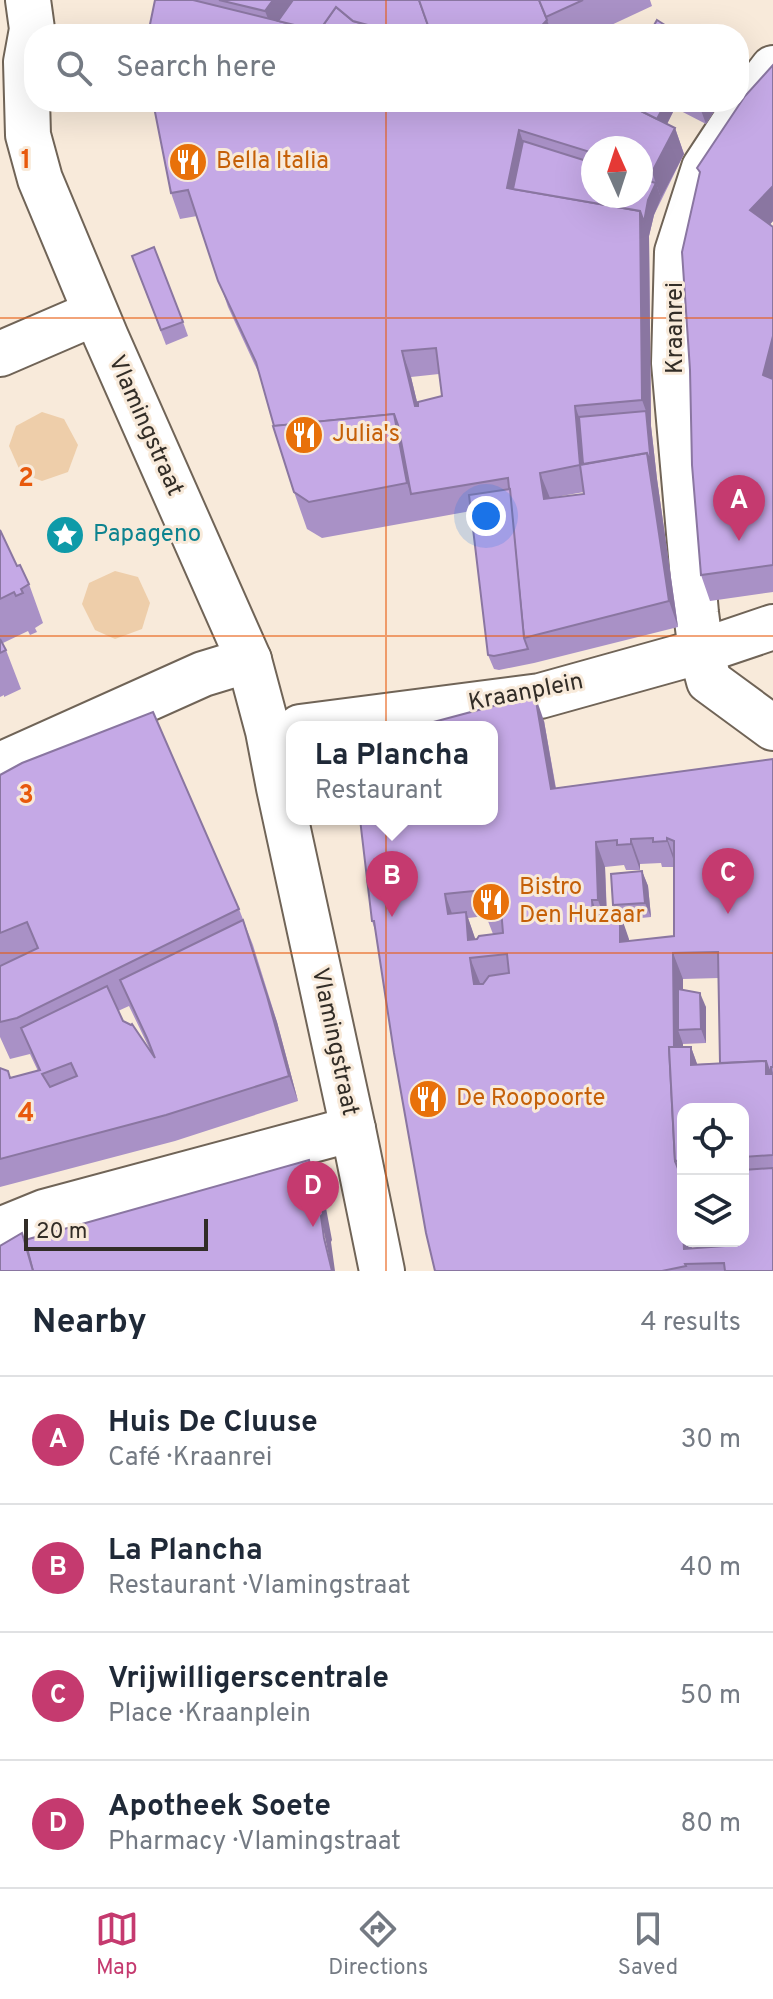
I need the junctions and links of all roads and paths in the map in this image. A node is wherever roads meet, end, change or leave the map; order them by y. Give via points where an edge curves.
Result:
1 (773, 68) edge
2 (749, 100) edge
3 (28, 112) edge
4 (741, 112) edge
5 (95, 313) junction
6 (0, 354) edge
7 (773, 627) edge
8 (698, 632) junction
9 (249, 660) junction
10 (348, 721) edge
11 (286, 727) edge
12 (773, 728) edge
13 (286, 736) edge
14 (0, 765) edge
15 (286, 820) edge
16 (287, 825) edge
17 (353, 1129) junction
18 (0, 1230) edge
19 (382, 1271) edge

1 - 2 street, Kraanrei
3 - 5 street, Vlamingstraat via 28,135 40,179
4 - 8 street, Kraanrei via 704,168 677,252 674,363
5 - 6 street
5 - 9 street, Vlamingstraat
7 - 8 street, Kraanplein
8 - 10 street, Kraanplein via 540,696
8 - 12 street via 709,681
9 - 11 street, Vlamingstraat
9 - 14 street via 203,674
13 - 15 street, Vlamingstraat via 279,788
16 - 17 street, Vlamingstraat
17 - 18 street via 44,1212
17 - 19 street, Vlamingstraat

